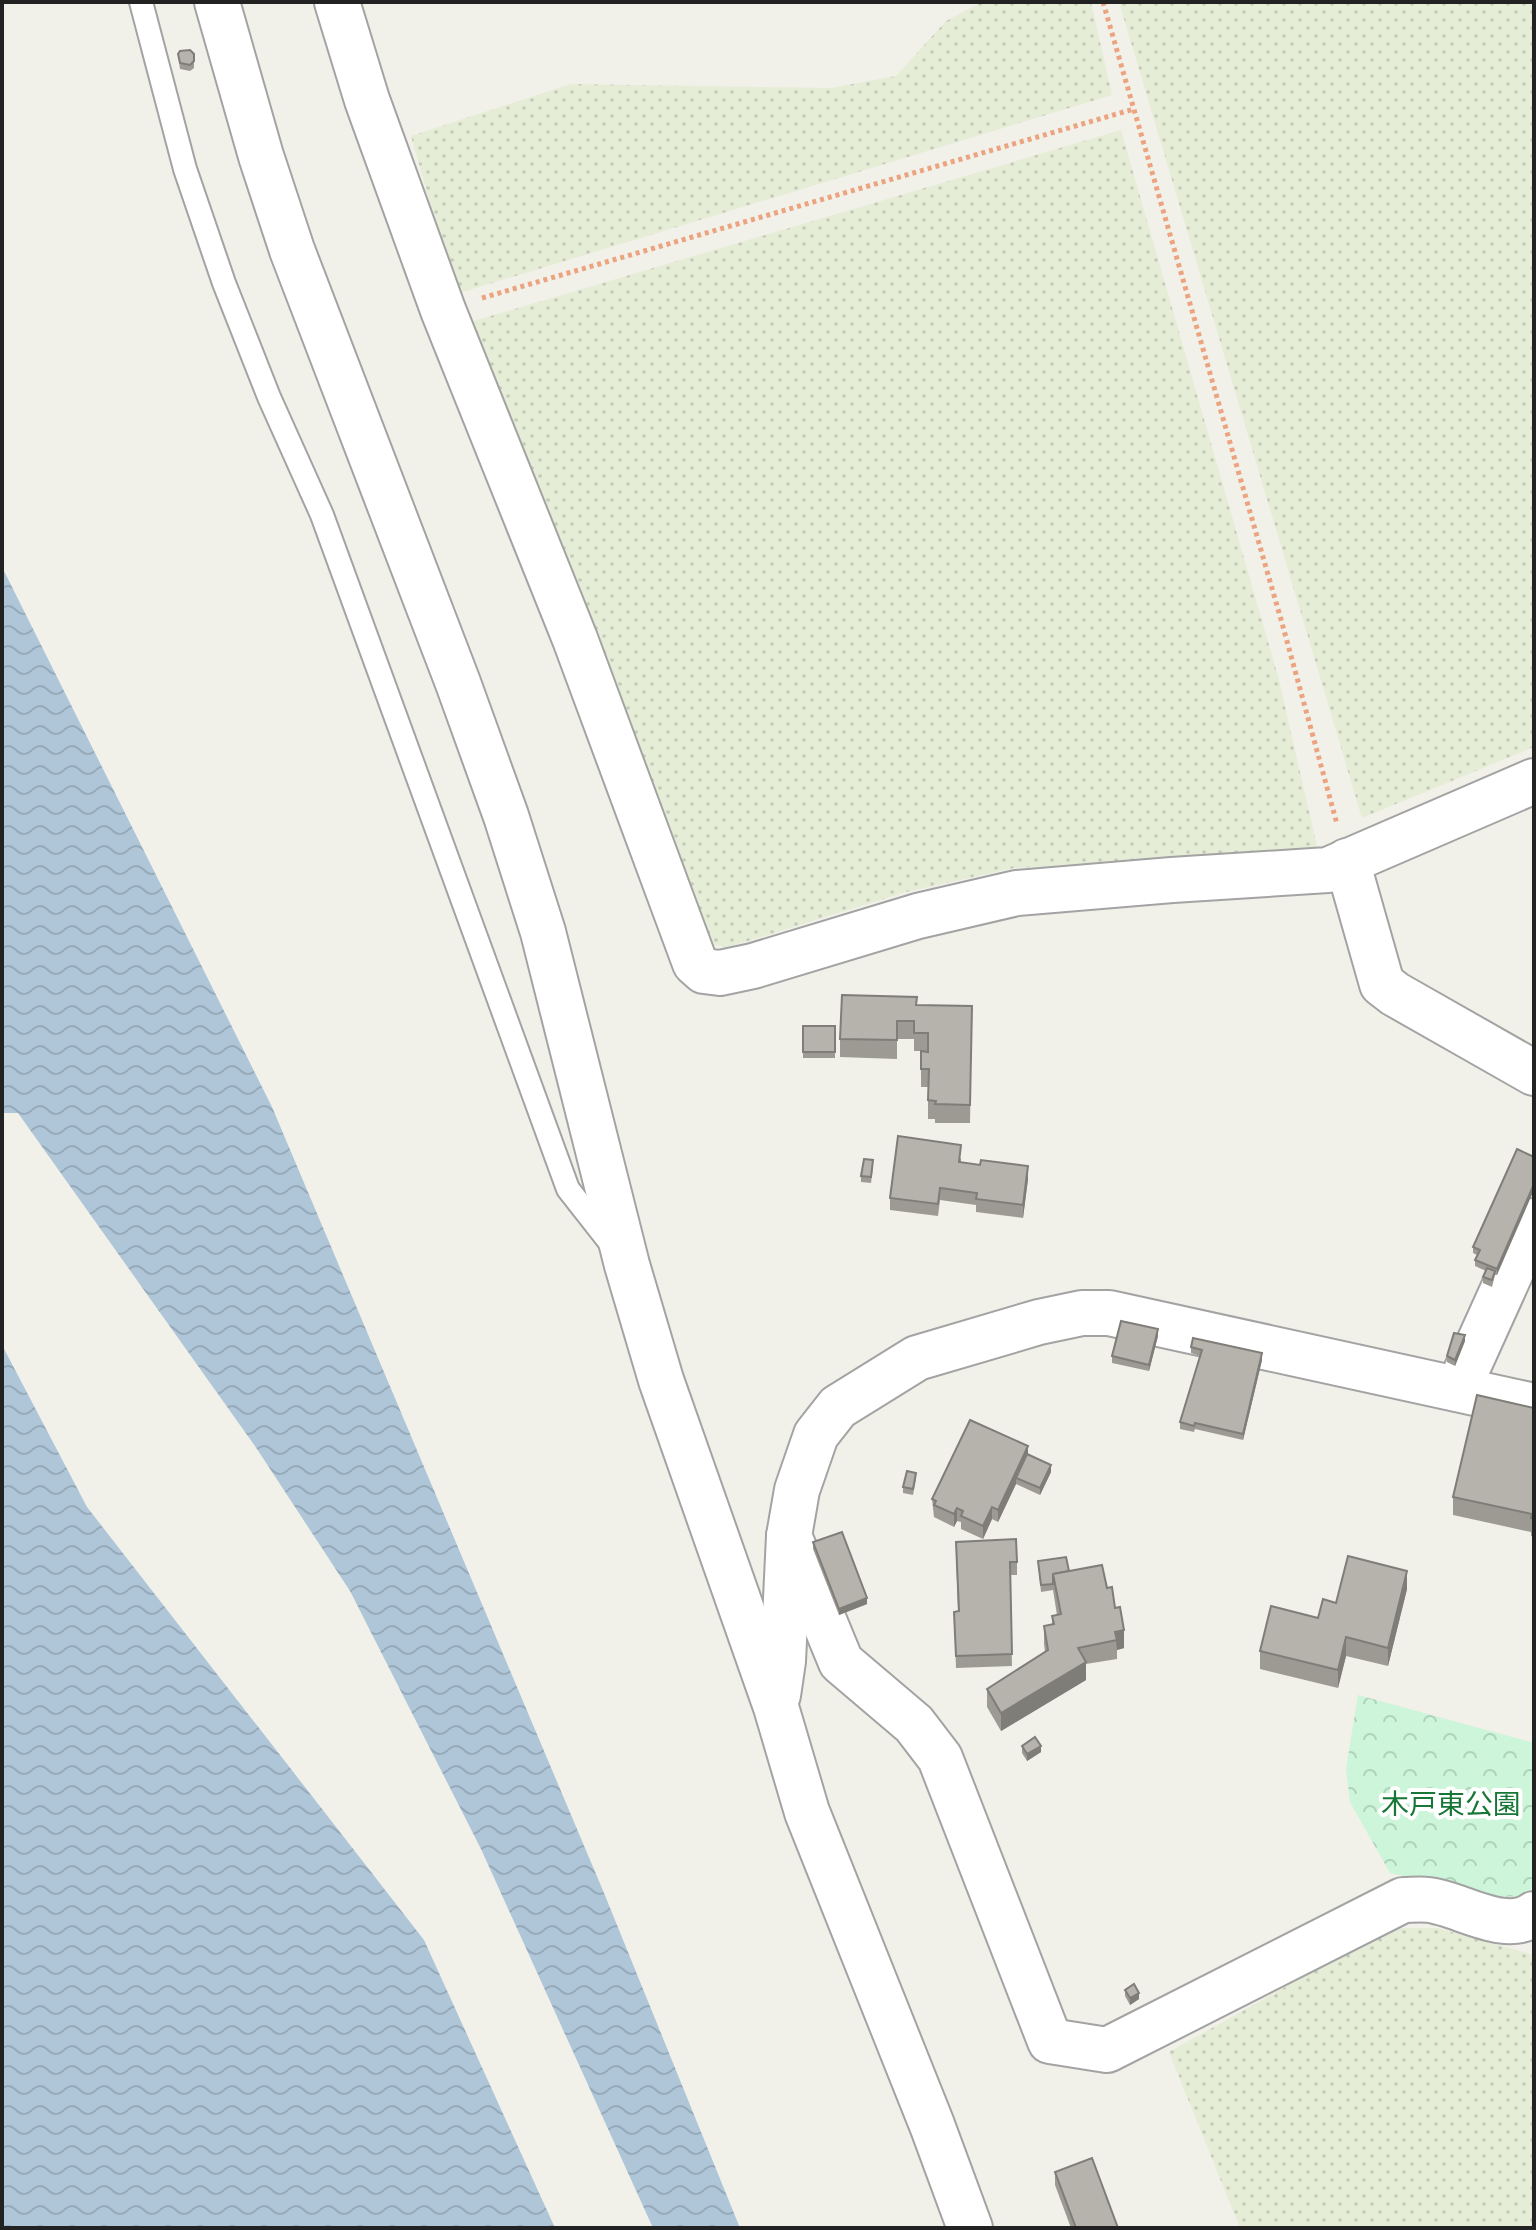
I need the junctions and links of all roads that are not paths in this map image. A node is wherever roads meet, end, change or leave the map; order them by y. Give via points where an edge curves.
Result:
1 (141, 2) edge
2 (217, 2) edge
3 (337, 2) edge
4 (1534, 781) edge
5 (1347, 861) junction
6 (1534, 1073) edge
7 (1534, 1221) edge
8 (627, 1265) junction
9 (1458, 1389) junction
10 (1534, 1406) edge
11 (789, 1536) junction
12 (776, 1707) junction
13 (1534, 1914) edge
14 (970, 2228) edge

1 - 8 lane via 185,169 224,283 322,515 568,1189
2 - 8 street via 292,250 506,816 570,1032
3 - 5 street via 443,310 575,639 695,963 704,971 753,966 918,916 1017,893 1328,870
4 - 5 street
5 - 6 street via 1382,984
7 - 9 street
8 - 12 street via 661,1380
9 - 10 street
9 - 11 street via 1109,1313 1039,1322 917,1358 838,1407 816,1435 797,1490
11 - 12 street
11 - 13 street via 841,1662 914,1724 940,1758 1050,2041 1107,2050 1403,1900 1428,1900 1505,1921 1524,1921
12 - 14 street via 807,1812

